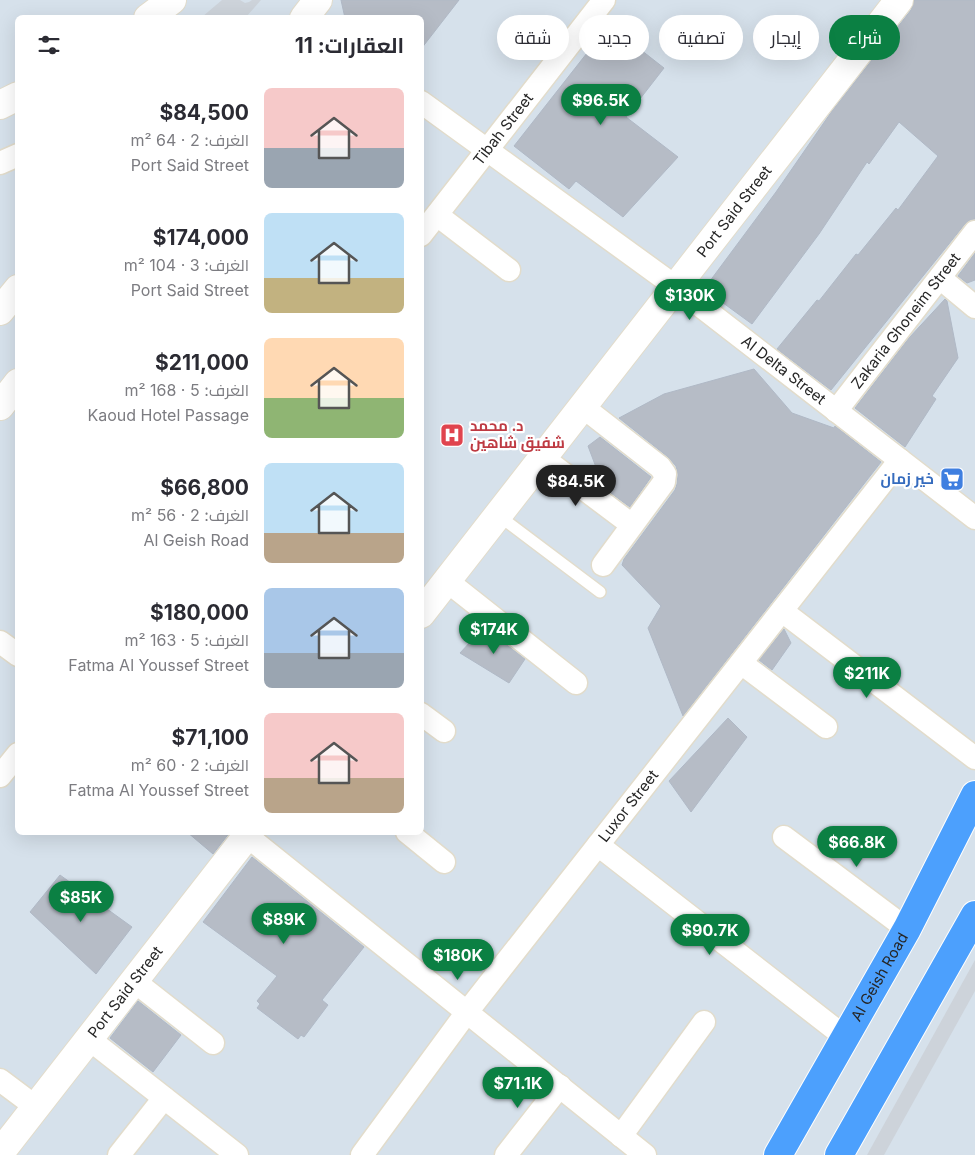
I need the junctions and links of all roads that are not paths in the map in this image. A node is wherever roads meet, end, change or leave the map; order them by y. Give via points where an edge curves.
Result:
1 (318, 0) edge
2 (604, 0) edge
3 (899, 0) edge
4 (306, 15) edge
5 (15, 98) edge
6 (424, 104) edge
7 (0, 105) edge
8 (487, 150) junction
9 (15, 156) edge
10 (0, 163) edge
11 (437, 215) junction
12 (424, 231) edge
13 (975, 232) edge
14 (509, 270) dead end
15 (940, 278) junction
16 (676, 287) junction
17 (975, 307) edge
18 (15, 387) edge
19 (0, 406) edge
20 (583, 407) junction
21 (836, 411) junction
22 (543, 458) junction
23 (900, 460) junction
24 (498, 515) junction
25 (975, 518) edge
26 (632, 525) junction
27 (603, 565) dead end
28 (447, 581) junction
29 (600, 592) dead end
30 (424, 610) edge
31 (782, 611) junction
32 (0, 642) edge
33 (15, 654) edge
34 (741, 663) junction
35 (576, 683) dead end
36 (424, 716) edge
37 (826, 727) dead end
38 (444, 731) dead end
39 (15, 758) edge
40 (975, 758) edge
41 (0, 776) edge
42 (975, 795) edge
43 (248, 835) edge
44 (250, 835) edge
45 (411, 835) edge
46 (784, 837) dead end
47 (598, 845) junction
48 (444, 862) dead end
49 (975, 915) edge
50 (907, 929) junction
51 (134, 981) junction
52 (467, 1012) junction
53 (704, 1022) dead end
54 (844, 1037) junction
55 (89, 1039) junction
56 (213, 1043) dead end
57 (0, 1080) edge
58 (560, 1086) junction
59 (164, 1098) junction
60 (36, 1107) junction
61 (621, 1136) junction
62 (0, 1153) edge
63 (119, 1155) edge
64 (237, 1155) edge
65 (362, 1155) edge
66 (506, 1155) edge
67 (645, 1155) edge
68 (778, 1155) edge
69 (839, 1155) edge

1 - 4 main road
2 - 8 street, Tibah Street
3 - 16 main road, Port Said Street
5 - 7 main road
6 - 8 street, Al Delta Street
8 - 11 street, Tibah Street
8 - 16 street, Al Delta Street
9 - 10 street
11 - 12 street, Tibah Street
11 - 14 street
13 - 15 street, Zakaria Ghoneim Street
15 - 17 street
15 - 21 street, Zakaria Ghoneim Street
16 - 20 main road, Port Said Street
16 - 21 street, Al Delta Street
18 - 19 main road
20 - 22 main road, Port Said Street
20 - 26 street via 663,470 664,482
21 - 23 street, Al Delta Street
22 - 24 main road, Port Said Street
22 - 26 street
23 - 25 street, Al Delta Street
23 - 31 street, Luxor Street
24 - 28 main road, Port Said Street
24 - 29 lane
26 - 27 street
28 - 30 main road, Port Said Street
28 - 35 street
31 - 34 street, Luxor Street
31 - 40 street
32 - 33 street
34 - 37 street
34 - 47 street, Luxor Street
36 - 38 street
39 - 41 street
42 - 50 highway, Al Geish Road
43 - 51 main road, Port Said Street
44 - 52 street
45 - 48 street
46 - 50 street
47 - 52 street, Luxor Street
47 - 54 street
49 - 69 highway
50 - 54 highway, Al Geish Road
51 - 55 main road, Port Said Street
51 - 56 street
52 - 58 street
52 - 65 street, Luxor Street
53 - 61 street
54 - 68 highway, Al Geish Road
55 - 59 street
55 - 60 main road, Port Said Street
57 - 60 street
58 - 61 street
58 - 66 street
59 - 63 street
59 - 64 street
60 - 62 main road, Port Said Street
61 - 67 street

